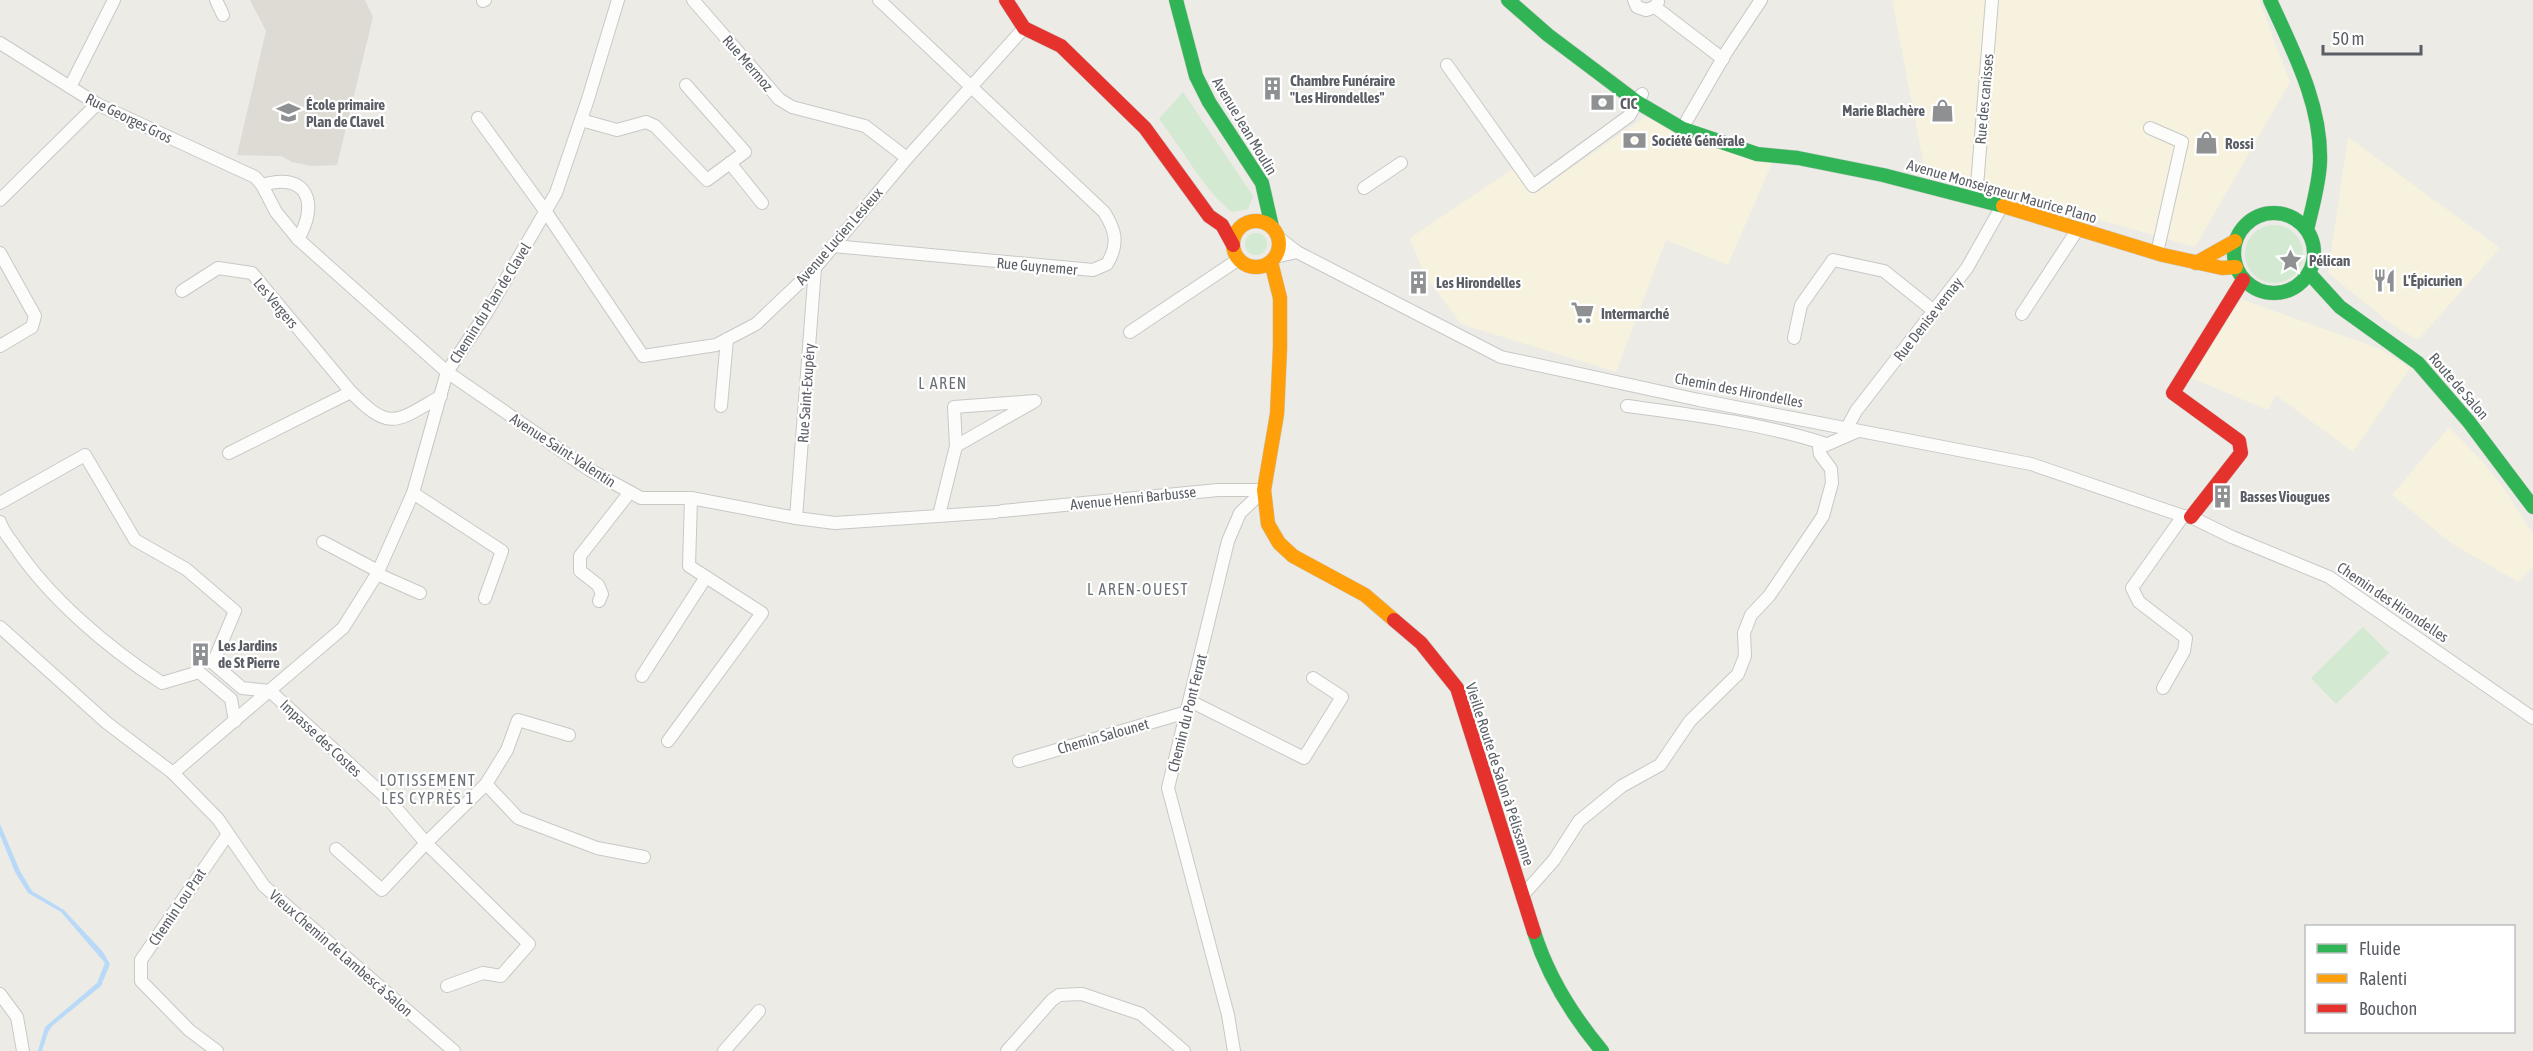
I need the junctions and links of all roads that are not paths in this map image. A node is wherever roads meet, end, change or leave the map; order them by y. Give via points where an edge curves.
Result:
1 (114, 0) edge
2 (216, 0) edge
3 (618, 0) edge
4 (693, 0) edge
5 (879, 0) edge
6 (1006, 0) edge
7 (1176, 0) edge
8 (1510, 0) edge
9 (1634, 0) edge
10 (1761, 0) edge
11 (1992, 0) edge
12 (2270, 0) edge
13 (1657, 4) edge
14 (223, 15) dead end
15 (1024, 27) junction
16 (0, 43) edge
17 (1722, 59) junction
18 (1447, 65) dead end
19 (686, 85) dead end
20 (971, 86) junction
21 (70, 87) junction
22 (1639, 98) junction
23 (97, 104) junction
24 (478, 118) dead end
25 (581, 120) junction
26 (1687, 120) junction
27 (2150, 128) dead end
28 (907, 158) junction
29 (1798, 158) junction
30 (730, 163) junction
31 (1401, 163) dead end
32 (262, 185) junction
33 (1364, 188) dead end
34 (2316, 190) junction
35 (1976, 198) junction
36 (0, 200) edge
37 (1268, 200) junction
38 (762, 203) dead end
39 (2002, 206) junction
40 (546, 212) junction
41 (2289, 215) junction
42 (1246, 224) junction
43 (1222, 225) junction
44 (2078, 229) junction
45 (2307, 230) junction
46 (1275, 232) junction
47 (298, 240) junction
48 (2235, 241) junction
49 (1233, 245) junction
50 (833, 246) junction
51 (1297, 252) junction
52 (0, 253) edge
53 (2157, 253) junction
54 (1239, 259) junction
55 (1268, 262) junction
56 (2196, 263) junction
57 (815, 268) junction
58 (2239, 273) junction
59 (2308, 273) junction
60 (2292, 289) junction
61 (182, 291) dead end
62 (2340, 307) junction
63 (1934, 311) junction
64 (2022, 314) dead end
65 (1130, 333) dead end
66 (1794, 338) dead end
67 (727, 339) junction
68 (0, 346) edge
69 (447, 372) junction
70 (351, 392) junction
71 (441, 396) junction
72 (721, 406) dead end
73 (1627, 406) dead end
74 (1853, 430) junction
75 (1826, 444) junction
76 (956, 446) junction
77 (229, 453) dead end
78 (1264, 490) junction
79 (630, 492) junction
80 (413, 493) junction
81 (691, 498) junction
82 (0, 503) edge
83 (2533, 507) edge
84 (939, 515) junction
85 (2187, 516) junction
86 (796, 518) junction
87 (0, 522) edge
88 (323, 542) dead end
89 (377, 572) junction
90 (706, 577) junction
91 (420, 593) dead end
92 (485, 598) dead end
93 (599, 601) dead end
94 (0, 627) edge
95 (213, 663) junction
96 (200, 672) junction
97 (642, 676) dead end
98 (1313, 678) dead end
99 (2163, 688) dead end
100 (270, 691) junction
101 (1188, 706) junction
102 (2533, 718) edge
103 (235, 721) junction
104 (569, 735) dead end
105 (668, 741) dead end
106 (1019, 761) dead end
107 (173, 773) junction
108 (486, 784) junction
109 (228, 834) junction
110 (426, 843) junction
111 (336, 849) dead end
112 (644, 857) dead end
113 (1522, 896) junction
114 (447, 986) dead end
115 (0, 994) edge
116 (759, 1011) dead end
117 (195, 1035) junction
118 (23, 1051) edge
119 (197, 1051) edge
120 (217, 1051) edge
121 (454, 1051) edge
122 (724, 1051) edge
123 (1007, 1051) edge
124 (1184, 1051) edge
125 (1234, 1051) edge
126 (1602, 1051) edge

1 - 21 street
2 - 14 street
3 - 25 street, Chemin du Plan de Clavel
4 - 28 street, Rue Mermoz via 779,99 792,107 865,126
5 - 20 street, Rue Guynemer
6 - 15 street
7 - 37 street, Avenue Jean Moulin via 1196,76 1262,183
8 - 22 street, Avenue Monseigneur Maurice Plano via 1548,35
9 - 13 street via 1637,7 1646,10
10 - 17 street
11 - 35 street, Rue des canisses
12 - 34 street via 2303,77 2318,131 2320,161
13 - 17 street
15 - 20 street, Avenue Lucien Lesieux
15 - 43 street via 1060,46 1119,102 1148,132 1209,216
16 - 21 street, Rue Georges Gros
17 - 26 street
18 - 22 street via 1533,186 1629,116
19 - 30 street via 745,152
20 - 28 street, Avenue Lucien Lesieux
20 - 50 street, Rue Guynemer via 1104,212 1114,229 1116,246 1107,264 1093,270 1056,268
21 - 23 street, Rue Georges Gros
22 - 26 street, Avenue Monseigneur Maurice Plano
22 - 29 street, Avenue Monseigneur Maurice Plano via 1683,129 1758,154
23 - 32 street, Rue Georges Gros via 255,177
23 - 36 street
24 - 40 street, Avenue Lucien Lesieux
25 - 30 street via 617,130 646,122 655,126 707,180
25 - 40 street, Chemin du Plan de Clavel
26 - 29 street, Avenue Monseigneur Maurice Plano
27 - 53 street via 2182,142
28 - 50 street, Avenue Lucien Lesieux
29 - 35 street, Avenue Monseigneur Maurice Plano
30 - 38 street
31 - 33 street
32 - 47 street, Rue Georges Gros via 276,212
32 - 47 street via 275,181 293,184 309,198 308,216
34 - 41 street
34 - 45 street
35 - 39 street, Avenue Monseigneur Maurice Plano
37 - 42 street, Avenue Jean Moulin
37 - 46 street, Avenue Jean Moulin
39 - 44 street, Avenue Monseigneur Maurice Plano
39 - 63 street, Rue Denise vernay via 1967,268
40 - 67 street, Avenue Lucien Lesieux via 643,356 716,345
40 - 69 street, Chemin du Plan de Clavel
41 - 45 street
41 - 48 street via 2262,214 2250,220
42 - 43 street
42 - 46 street via 1259,221
42 - 49 street
43 - 49 street
44 - 53 street, Avenue Monseigneur Maurice Plano
44 - 64 street
45 - 59 street via 2314,251
46 - 51 street, Chemin des Hirondelles
46 - 55 street via 1280,244
47 - 69 street, Rue Georges Gros
48 - 56 street
48 - 58 street via 2233,254
49 - 54 street
50 - 57 street, Avenue Lucien Lesieux
51 - 55 street
51 - 74 street, Chemin des Hirondelles via 1501,357
52 - 68 street via 35,316 32,327
53 - 56 street, Avenue Monseigneur Maurice Plano
54 - 55 street via 1248,265
54 - 65 street
55 - 78 street, Vieille Route de Salon à Pélissanne via 1280,298 1280,321 1277,414
56 - 58 street, Avenue Monseigneur Maurice Plano
57 - 67 street, Avenue Lucien Lesieux via 756,324
57 - 86 street, Rue Saint-Exupéry
58 - 60 street via 2253,288 2266,292
58 - 85 street via 2173,393 2239,441 2241,453
59 - 60 street
59 - 62 street, Route de Salon
60 - 62 street, Route de Salon
61 - 70 street, Les Vergers via 218,268 252,273
62 - 83 street, Route de Salon via 2418,363
63 - 66 street via 1884,271 1833,260 1801,305
63 - 74 street, Rue Denise vernay via 1856,411
67 - 72 street
69 - 71 street, Chemin du Plan de Clavel
69 - 79 street, Avenue Saint-Valentin via 588,470
70 - 71 street, Les Vergers via 370,411 388,420 405,417
70 - 77 street
71 - 80 street, Chemin du Plan de Clavel
73 - 75 street via 1745,423
74 - 75 street
74 - 85 street, Chemin des Hirondelles via 2031,464
75 - 113 street via 1819,448 1831,469 1832,483 1823,516 1769,596 1751,615 1738,674 1690,721 1660,765 1622,786 1579,821 1554,860
76 - 76 street via 1025,407 1035,401 954,407
76 - 84 street
78 - 84 street, Avenue Henri Barbusse via 1218,490
78 - 101 street, Chemin du Pont Ferrat via 1240,513 1228,541
78 - 113 street, Vieille Route de Salon à Pélissanne via 1268,524 1279,543 1293,556 1365,595 1421,643 1457,688
79 - 81 street, Avenue Saint-Valentin via 641,498
79 - 93 street via 580,556 580,571 598,585 602,594
80 - 89 street, Chemin du Plan de Clavel
80 - 92 street via 502,551
81 - 86 street, Avenue Saint-Valentin
81 - 90 street via 689,566
82 - 95 street via 86,454 135,540 186,569 235,611
84 - 86 street, Avenue Saint-Valentin via 835,523
85 - 99 street via 2132,588 2139,602 2186,638 2184,651
85 - 102 street, Chemin des Hirondelles via 2329,577
87 - 96 street via 30,570 131,663 162,683
88 - 89 street
89 - 91 street
89 - 100 street, Chemin du Plan de Clavel via 343,628
90 - 97 street
90 - 105 street via 762,613
94 - 107 street, Vieux Chemin de Lambesc à Salon via 107,723
95 - 96 street
95 - 100 street via 242,688
96 - 103 street via 231,699
98 - 101 street via 1342,697 1304,758
100 - 103 street, Chemin du Plan de Clavel
100 - 110 street, Impasse des Costes via 390,801
101 - 106 street, Chemin Salounet
101 - 125 street, Chemin du Pont Ferrat via 1168,788
103 - 107 street, Chemin du Plan de Clavel
104 - 108 street via 518,720 507,750
107 - 109 street, Vieux Chemin de Lambesc à Salon
108 - 110 street
108 - 112 street via 518,818 597,848
109 - 117 street, Chemin Lou Prat via 141,960 141,981
109 - 121 street, Vieux Chemin de Lambesc à Salon via 264,886
110 - 111 street via 382,890
110 - 114 street, Impasse des Costes via 529,944 501,976 483,973
113 - 126 street, Vieille Route de Salon à Pélissanne via 1554,983
115 - 118 street via 17,1017
116 - 122 street
117 - 119 street
117 - 120 street, Chemin Lou Prat
123 - 124 street via 1052,1000 1068,994 1082,994 1141,1014

